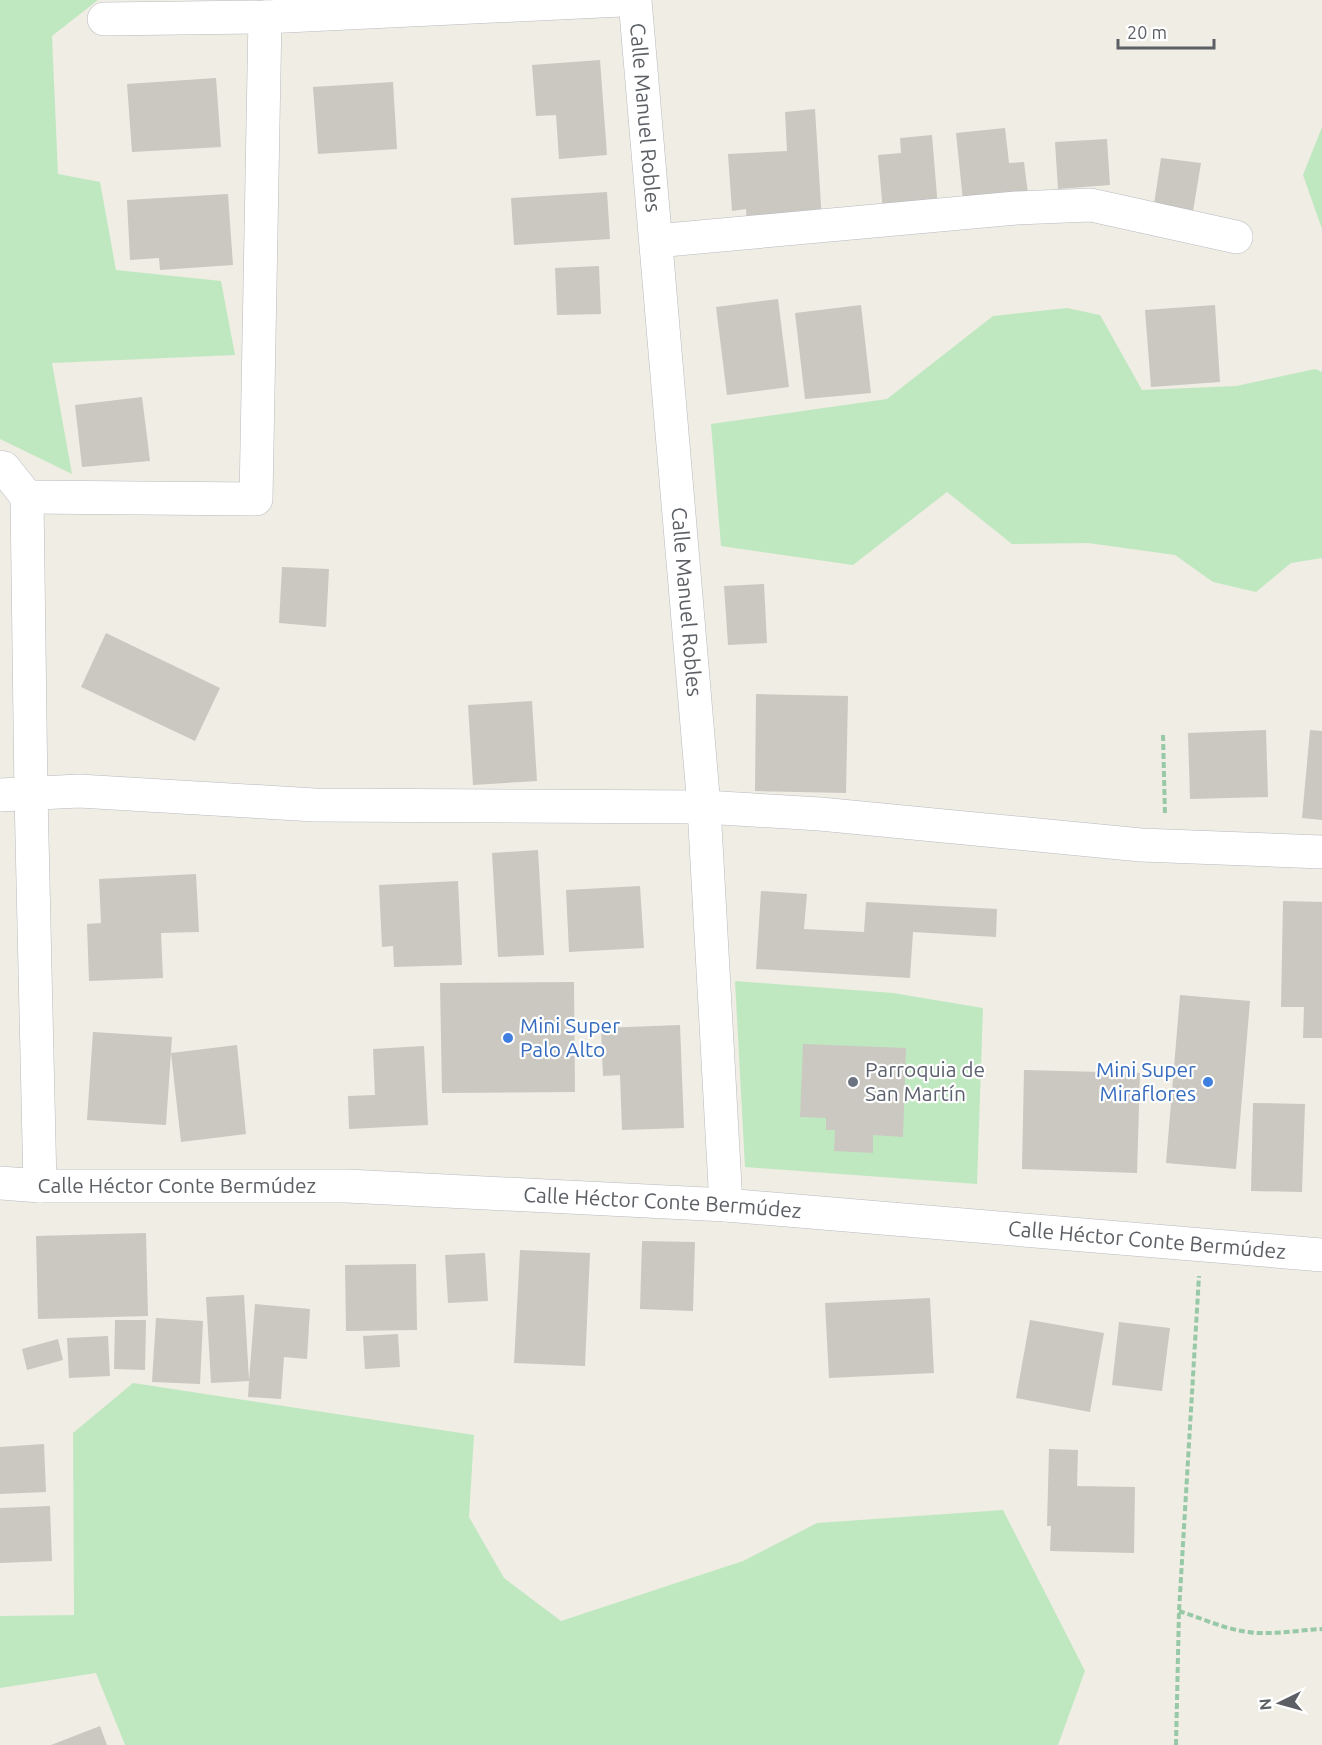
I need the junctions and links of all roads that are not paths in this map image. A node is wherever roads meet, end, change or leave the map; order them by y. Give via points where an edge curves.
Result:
1 (622, 0) edge
2 (635, 0) edge
3 (265, 17) junction
4 (104, 19) dead end
5 (1236, 237) dead end
6 (656, 241) junction
7 (0, 467) edge
8 (27, 497) junction
9 (15, 794) edge
10 (704, 807) junction
11 (1322, 852) edge
12 (0, 1183) edge
13 (40, 1186) junction
14 (726, 1204) junction
15 (1322, 1255) edge

1 - 3 street
2 - 6 street, Calle Manuel Robles
3 - 4 street
3 - 8 street via 256,499
5 - 6 street via 1091,205 1016,208
6 - 10 street, Calle Manuel Robles
7 - 8 street
8 - 9 street
9 - 10 street via 79,791 315,805
9 - 13 street
10 - 11 street via 820,814 1062,839
10 - 14 street, Calle Manuel Robles
12 - 13 street, Calle Héctor Conte Bermúdez
13 - 14 street, Calle Héctor Conte Bermúdez via 347,1186
14 - 15 street, Calle Héctor Conte Bermúdez

